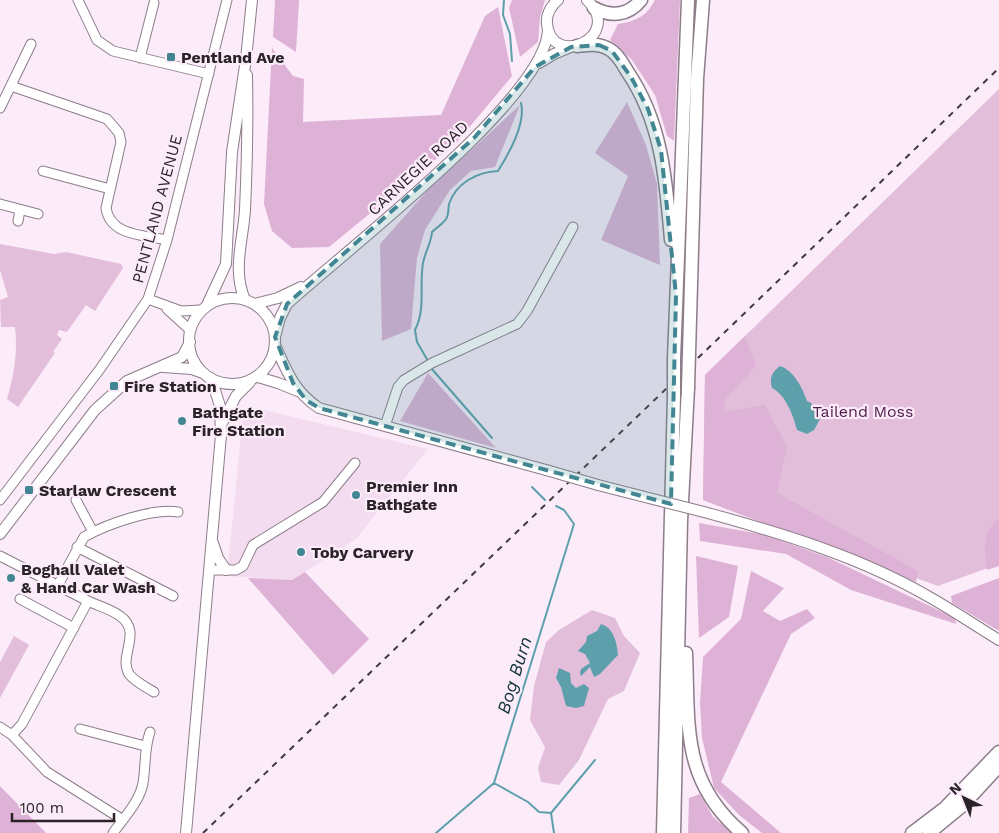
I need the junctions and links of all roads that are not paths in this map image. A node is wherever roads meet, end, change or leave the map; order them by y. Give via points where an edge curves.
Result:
1 (78, 0) edge
2 (227, 0) edge
3 (252, 0) edge
4 (558, 0) edge
5 (641, 0) edge
6 (688, 0) edge
7 (703, 0) edge
8 (591, 3) edge
9 (150, 7) dead end
10 (548, 29) junction
11 (31, 44) dead end
12 (574, 46) junction
13 (140, 58) junction
14 (246, 59) junction
15 (535, 67) junction
16 (208, 74) junction
17 (11, 86) junction
18 (0, 108) edge
19 (43, 171) dead end
20 (110, 188) junction
21 (0, 204) edge
22 (20, 210) junction
23 (38, 214) dead end
24 (18, 221) dead end
25 (573, 227) dead end
26 (167, 240) junction
27 (311, 282) junction
28 (676, 295) junction
29 (148, 299) junction
30 (250, 302) junction
31 (163, 306) junction
32 (204, 307) junction
33 (190, 330) junction
34 (275, 341) junction
35 (190, 342) junction
36 (162, 367) junction
37 (208, 376) junction
38 (255, 379) junction
39 (299, 392) junction
40 (222, 426) junction
41 (385, 426) junction
42 (355, 463) dead end
43 (0, 500) edge
44 (76, 500) dead end
45 (172, 509) dead end
46 (682, 521) junction
47 (92, 532) junction
48 (0, 534) edge
49 (212, 539) junction
50 (77, 547) junction
51 (0, 556) edge
52 (208, 570) junction
53 (226, 570) junction
54 (58, 584) junction
55 (207, 585) junction
56 (173, 596) dead end
57 (20, 599) dead end
58 (88, 601) junction
59 (74, 628) junction
60 (999, 640) edge
61 (154, 692) dead end
62 (0, 727) edge
63 (80, 729) dead end
64 (150, 732) dead end
65 (12, 735) junction
66 (145, 746) junction
67 (999, 752) edge
68 (999, 766) edge
69 (123, 820) junction
70 (113, 833) edge
71 (186, 833) edge
72 (663, 833) edge
73 (674, 833) edge
74 (742, 833) edge
75 (912, 833) edge
76 (930, 833) edge

1 - 13 street via 97,40 113,51
2 - 16 street, PENTLAND AVENUE
3 - 14 main road
4 - 10 main road, CARNEGIE ROAD via 548,12
5 - 8 highway via 630,10 618,14 604,13
6 - 28 highway
7 - 46 highway, bridge via 697,79
8 - 12 main road, CARNEGIE ROAD via 598,24 595,32 591,38
9 - 13 street
10 - 12 main road via 554,40
10 - 15 main road, CARNEGIE ROAD via 546,47
11 - 17 street
12 - 15 main road, CARNEGIE ROAD via 548,57
12 - 28 highway via 599,45 612,51 648,109 661,150 665,176
13 - 16 street
14 - 30 main road via 245,212 238,269 239,284
14 - 32 main road via 232,152 226,264
15 - 27 main road, CARNEGIE ROAD via 474,138
16 - 26 street, PENTLAND AVENUE
17 - 18 street
17 - 20 street via 107,119 119,133 121,142
19 - 20 street
20 - 26 street via 106,208 112,224 119,229
21 - 22 street
22 - 23 street
22 - 24 street
25 - 41 street via 518,324 404,380 398,387
26 - 29 street, PENTLAND AVENUE
27 - 30 main road, CARNEGIE ROAD via 278,298
27 - 34 main road, CARNEGIE ROAD via 287,304
28 - 72 highway, bridge
29 - 31 street
29 - 43 street, PENTLAND AVENUE via 100,369
30 - 32 main road via 231,297
30 - 34 main road via 267,318
31 - 32 street via 181,311
31 - 33 street
32 - 33 main road via 193,320
33 - 35 main road
34 - 38 main road via 270,364
34 - 39 main road
35 - 36 main road via 182,357
35 - 37 main road via 197,364
36 - 37 main road via 192,369
36 - 48 main road via 127,381 95,410
37 - 38 main road via 240,385
37 - 40 main road via 220,406
38 - 39 main road via 278,383
38 - 40 main road via 236,396
39 - 41 main road via 319,408
40 - 49 main road
41 - 60 main road, bridge via 766,529 872,569 930,597
42 - 53 street via 323,502 253,545 242,566
44 - 47 street
45 - 47 street via 145,514
46 - 73 highway
46 - 74 highway via 689,739 698,777 706,792 728,821
47 - 50 street
49 - 52 main road
49 - 53 main road
50 - 54 street
50 - 56 street via 166,588
51 - 54 street
52 - 53 street
52 - 55 main road
53 - 55 street
54 - 58 street
55 - 71 main road
57 - 59 street
58 - 59 street
58 - 61 street via 121,616 129,624 132,636 128,672
59 - 65 street via 22,724
62 - 65 street
63 - 66 street
64 - 66 street
65 - 69 street via 48,772
66 - 69 street via 143,784
67 - 75 highway via 945,808
68 - 76 highway via 963,805
69 - 70 street

